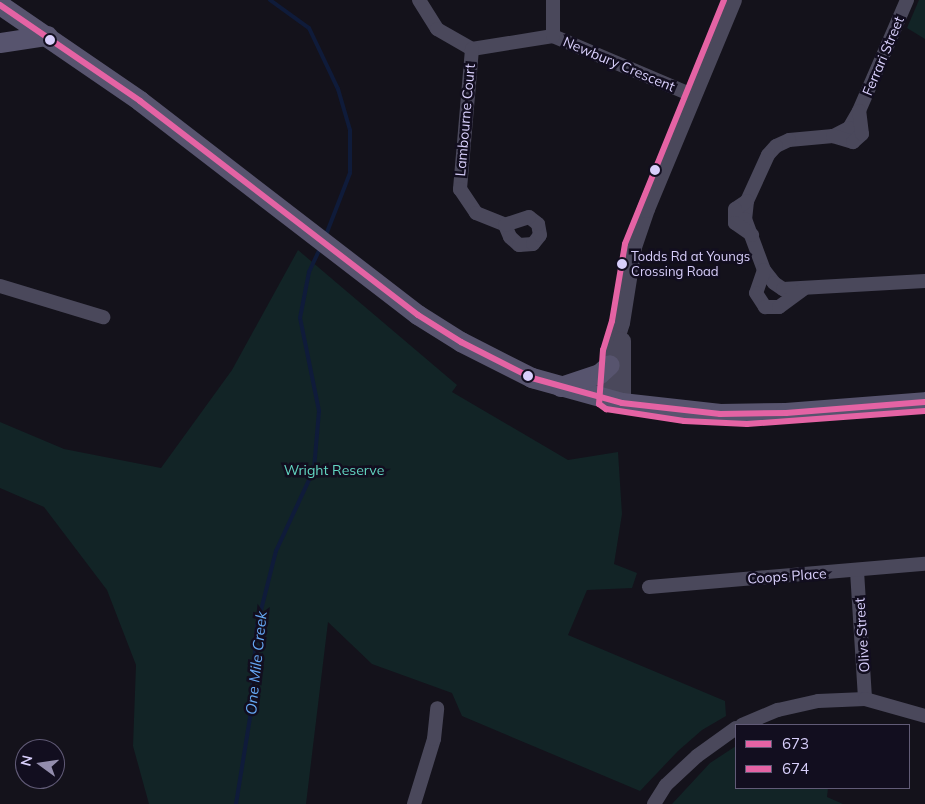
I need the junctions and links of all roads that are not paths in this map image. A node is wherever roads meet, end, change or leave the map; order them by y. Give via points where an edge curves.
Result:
1 (419, 0) edge
2 (553, 0) edge
3 (733, 0) edge
4 (907, 0) edge
5 (2, 10) edge
6 (47, 36) junction
7 (553, 36) junction
8 (0, 43) edge
9 (472, 49) junction
10 (692, 95) junction
11 (506, 225) dead end
12 (764, 270) junction
13 (925, 281) edge
14 (0, 286) edge
15 (804, 288) junction
16 (103, 317) dead end
17 (621, 323) junction
18 (610, 365) junction
19 (561, 387) junction
20 (615, 401) junction
21 (925, 402) edge
22 (925, 564) edge
23 (857, 571) junction
24 (649, 587) dead end
25 (865, 699) junction
26 (437, 708) dead end
27 (925, 716) edge
28 (744, 724) edge
29 (735, 729) edge
30 (414, 804) edge
31 (654, 804) edge

1 - 9 street via 437,29
2 - 7 street
3 - 10 street
4 - 12 street, Ferrari Street via 859,111 862,134 853,142 833,136 789,140 776,146 768,155 747,201 736,209 735,223 753,235
5 - 6 main road
6 - 8 main road
6 - 19 main road via 140,100 418,315 461,342 532,378
7 - 9 street, Newbury Crescent
7 - 10 street, Newbury Crescent
9 - 11 street, Lambourne Court via 460,189 476,213
10 - 17 street via 633,247
12 - 15 street, Ferrari Street via 774,284 783,289
12 - 15 street via 756,293 765,307 779,307
13 - 15 street, Ferrari Street
14 - 16 street
17 - 18 street
17 - 20 street
18 - 19 main road via 600,374
18 - 20 street
19 - 20 main road
20 - 21 main road via 685,412 748,415
22 - 23 street, Coops Place
23 - 24 street, Coops Place
23 - 25 street, Olive Street
25 - 27 street
25 - 28 street via 818,701 778,710
26 - 30 street via 434,739
29 - 31 street via 697,756 666,785

